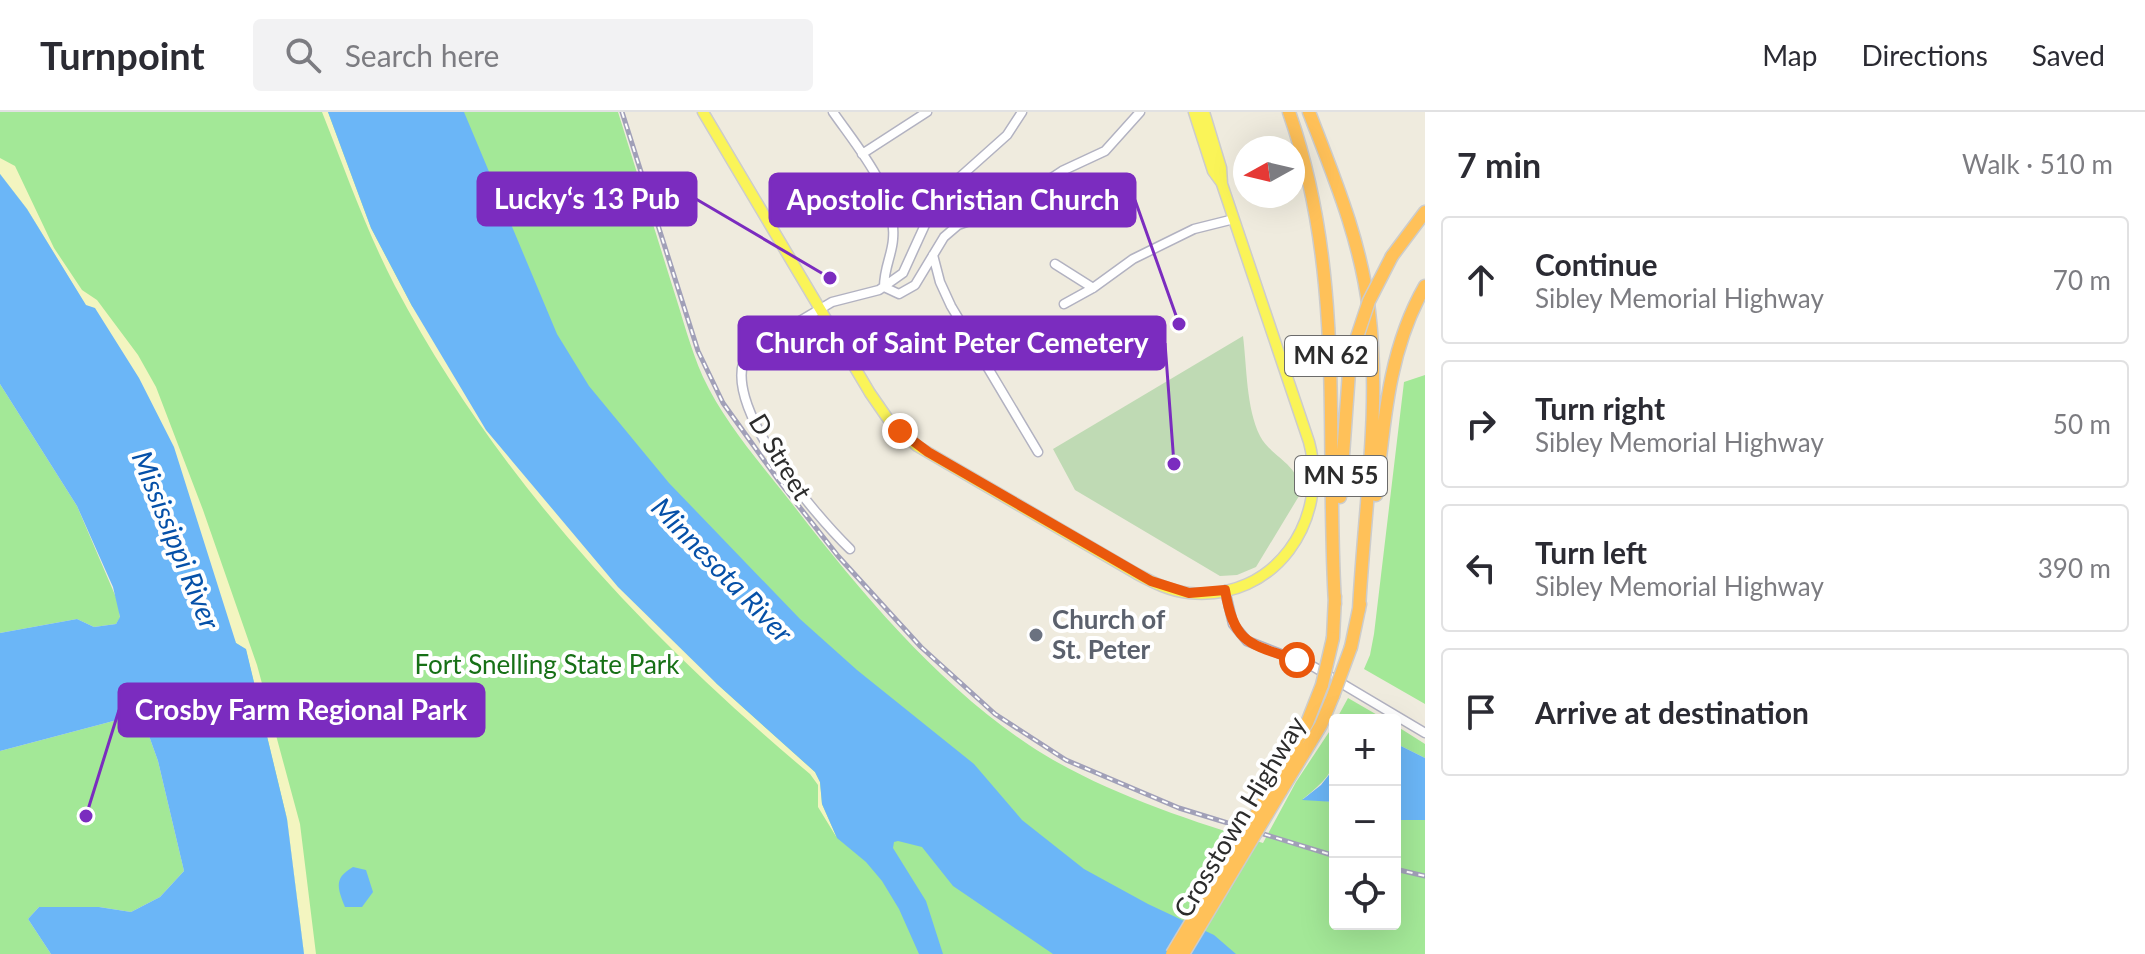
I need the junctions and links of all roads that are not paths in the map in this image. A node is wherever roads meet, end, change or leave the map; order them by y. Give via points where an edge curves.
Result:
1 (703, 112) edge
2 (833, 112) edge
3 (927, 112) edge
4 (1022, 112) edge
5 (1140, 112) edge
6 (1194, 112) edge
7 (1204, 112) edge
8 (1289, 112) edge
9 (1309, 112) edge
10 (862, 154) junction
11 (1222, 184) junction
12 (1425, 212) edge
13 (1234, 219) junction
14 (933, 255) junction
15 (1055, 264) dead end
16 (1425, 286) edge
17 (884, 287) junction
18 (1093, 288) junction
19 (1064, 304) dead end
20 (819, 308) junction
21 (1038, 452) dead end
22 (850, 549) dead end
23 (1225, 590) junction
24 (1335, 604) junction
25 (1359, 610) junction
26 (1425, 733) edge
27 (1277, 788) junction
28 (1172, 954) edge
29 (1183, 954) edge

1 - 20 main road
2 - 10 street
3 - 10 street
4 - 17 street via 1007,135 951,185 929,216 903,273
5 - 14 street, D Street via 1105,151 1062,171 1006,208 958,225
6 - 11 main road
7 - 11 main road
8 - 24 highway, MN 62 via 1311,190 1328,291
9 - 25 highway, MN 62 via 1353,233 1371,326 1373,403
10 - 17 street via 893,218
11 - 13 main road
12 - 24 highway, MN 55, bridge via 1392,256 1353,349
13 - 18 street via 1194,229 1133,259
13 - 23 main road via 1309,442 1315,481 1306,522 1286,555 1258,577
14 - 17 street, D Street via 905,292
14 - 21 street via 951,306
15 - 18 street
16 - 25 highway, MN 55 via 1391,377
17 - 20 street, D Street
18 - 19 street
20 - 22 street, D Street via 749,351 740,371 764,440 813,511
20 - 23 main road via 879,407 917,446 1151,581 1189,593
23 - 26 street via 1233,624 1247,641 1314,667
24 - 27 highway, Crosstown Highway / MN 55, bridge via 1322,685
25 - 27 highway, Crosstown Highway / MN 55, bridge via 1351,647 1321,725
27 - 28 highway, MN 55, bridge
27 - 29 highway, Crosstown Highway / MN 55, bridge

